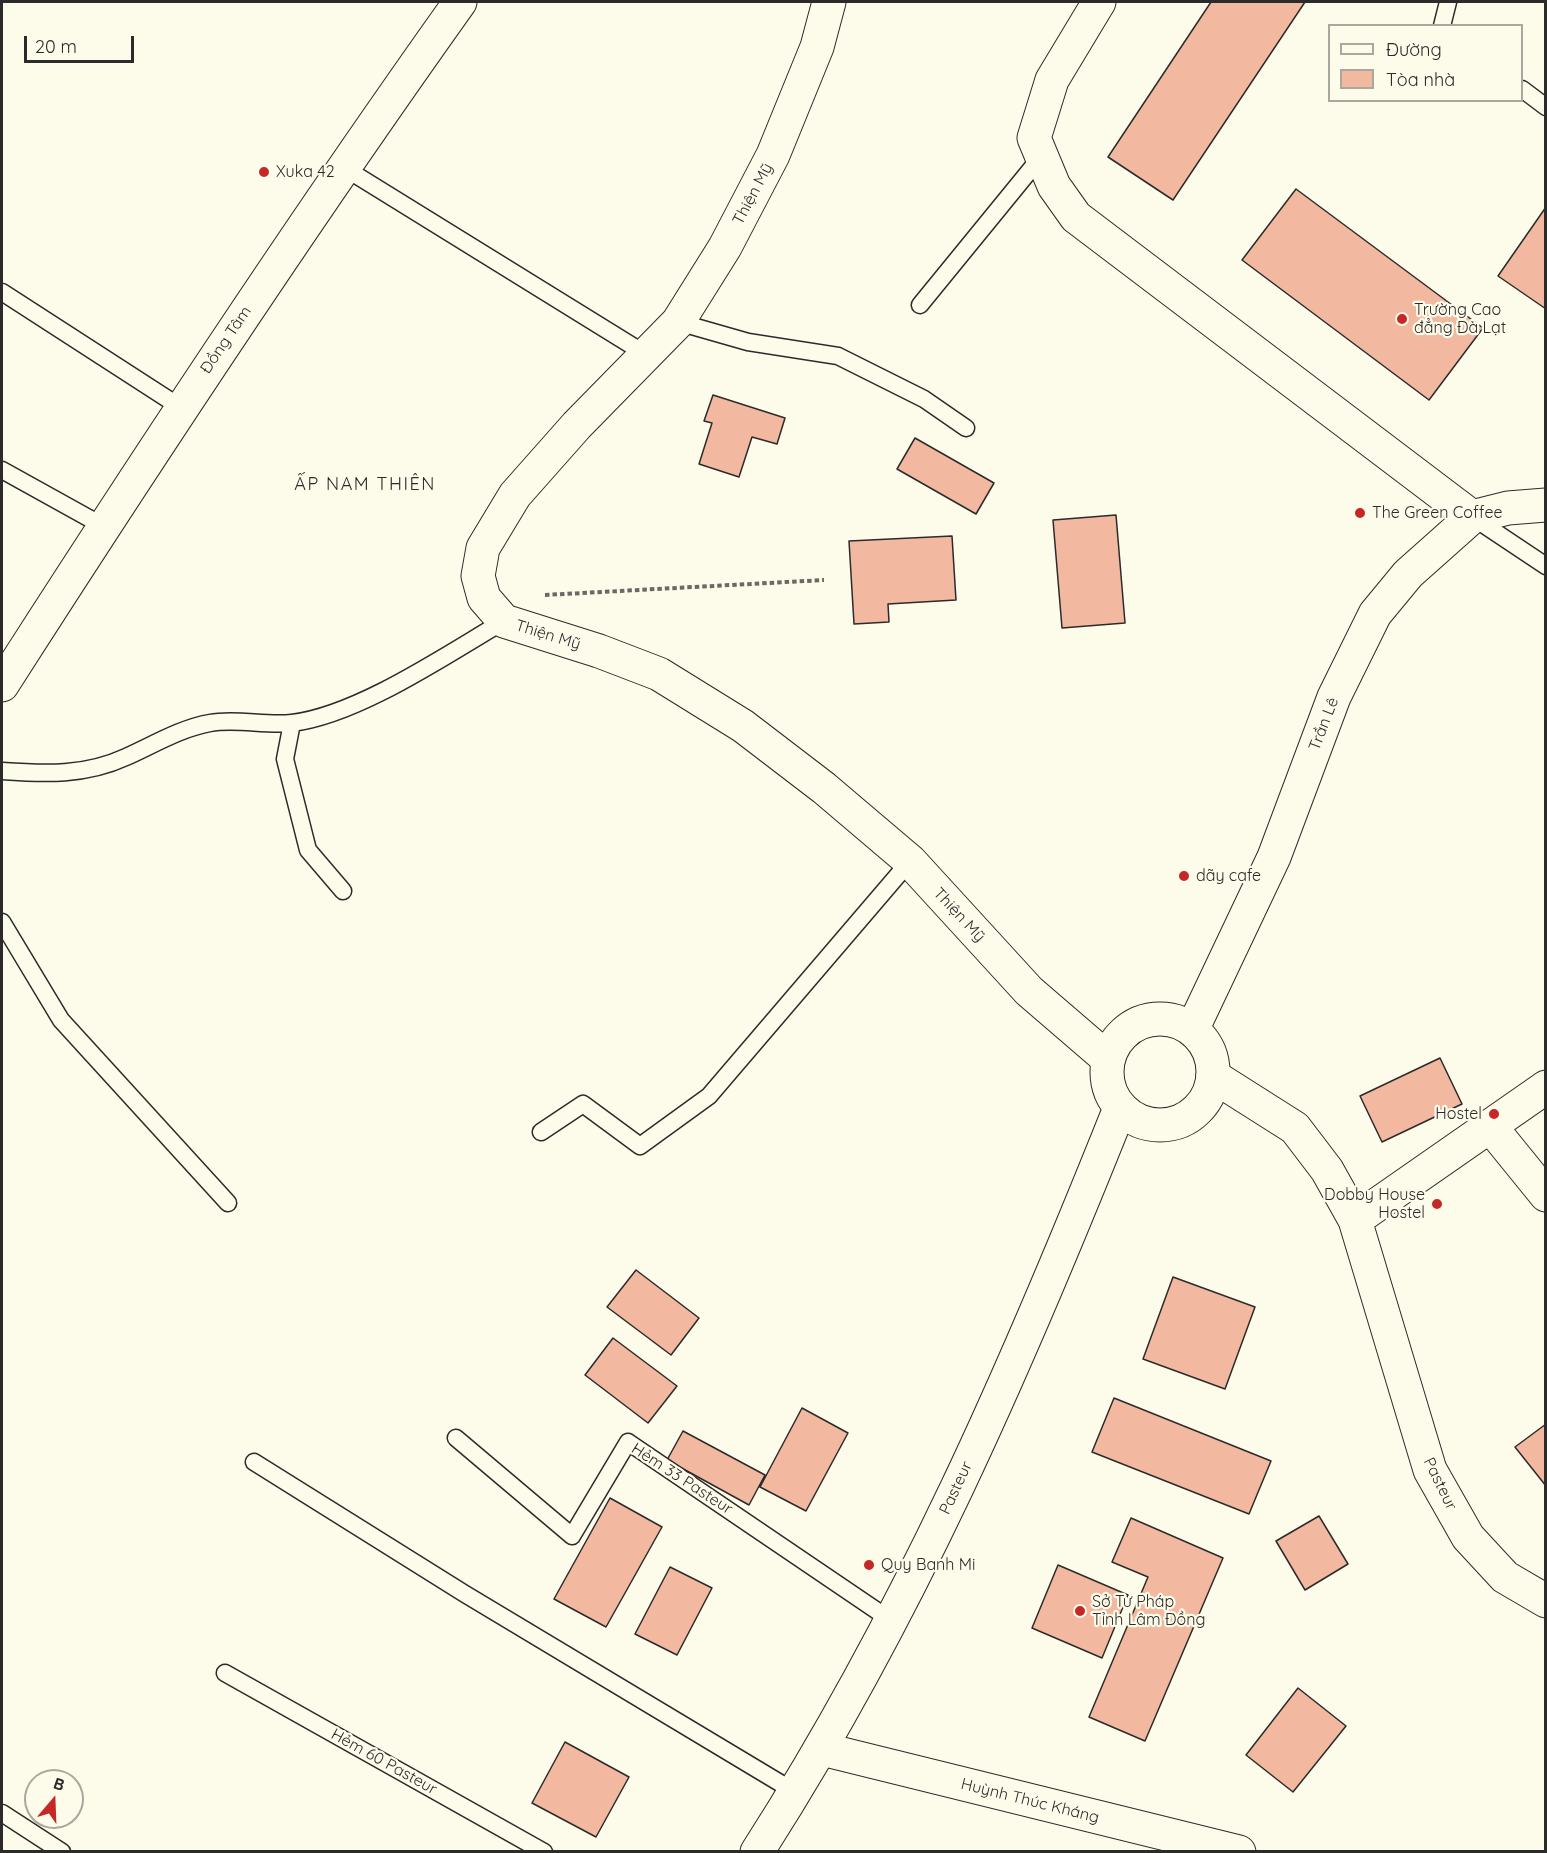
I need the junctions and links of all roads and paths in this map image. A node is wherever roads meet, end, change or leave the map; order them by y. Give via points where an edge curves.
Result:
1 (460, 2) edge
2 (830, 2) edge
3 (1099, 2) edge
4 (1448, 2) edge
5 (1442, 24) edge
6 (1523, 90) edge
7 (1545, 107) edge
8 (1040, 158) junction
9 (343, 167) junction
10 (2, 292) edge
11 (920, 305) dead end
12 (678, 322) junction
13 (648, 355) junction
14 (180, 407) junction
15 (966, 428) dead end
16 (2, 471) edge
17 (1545, 505) edge
18 (1472, 517) junction
19 (103, 526) junction
20 (1545, 566) edge
21 (824, 580) dead end
22 (543, 595) dead end
23 (504, 621) junction
24 (7, 666) edge
25 (292, 723) junction
26 (2, 771) edge
27 (910, 861) junction
28 (343, 891) dead end
29 (2, 922) edge
30 (1192, 1030) junction
31 (1108, 1059) junction
32 (1213, 1076) junction
33 (1545, 1087) edge
34 (1120, 1108) junction
35 (1490, 1126) junction
36 (541, 1131) dead end
37 (1545, 1194) edge
38 (228, 1203) dead end
39 (1355, 1220) junction
40 (456, 1438) dead end
41 (254, 1462) dead end
42 (1545, 1601) edge
43 (892, 1621) junction
44 (225, 1673) dead end
45 (822, 1749) junction
46 (795, 1792) junction
47 (2, 1813) edge
48 (62, 1851) edge
49 (543, 1851) edge
50 (757, 1851) edge
51 (1239, 1851) edge

1 - 9 street, Đồng Tâm
2 - 12 street, Thiện Mỹ via 817,48 773,155 725,247
3 - 8 street via 1052,80 1034,138
4 - 5 lane
6 - 7 lane
8 - 11 lane
8 - 18 street via 1076,217
9 - 13 lane
9 - 14 street, Đồng Tâm
10 - 14 lane
12 - 13 street, Thiện Mỹ
12 - 15 lane via 748,342 838,356 924,399
13 - 23 street, Thiện Mỹ via 514,495 483,548 478,576 484,598
14 - 19 street, Đồng Tâm
16 - 19 lane
17 - 18 street, Trần Lê via 1508,508
18 - 20 lane
18 - 30 street, Trần Lê via 1408,574 1375,614 1334,697 1274,857
19 - 24 street, Đồng Tâm
21 - 22 path
23 - 25 lane via 336,713
23 - 27 street, Thiện Mỹ via 659,674 742,726 824,788
25 - 26 lane via 211,722 124,759 84,771 53,775
25 - 28 lane via 285,759 308,850
27 - 31 street, Thiện Mỹ via 1029,991
27 - 36 lane via 709,1096 640,1146 583,1104
29 - 38 lane via 61,1020
30 - 31 street via 1176,1021 1142,1022 1126,1030
30 - 32 street via 1204,1042
31 - 34 street via 1106,1077 1110,1094
32 - 34 street via 1209,1093 1199,1108 1169,1125 1151,1125
32 - 39 street, Pasteur via 1295,1128 1327,1170
33 - 35 street
34 - 43 street, Pasteur via 1043,1301
35 - 37 street
35 - 39 street
39 - 42 street, Pasteur via 1430,1470 1468,1537 1505,1577
40 - 43 lane, Hẻm 33 Pasteur via 572,1536 628,1442
41 - 46 lane
43 - 45 street, Pasteur
44 - 49 lane, Hẻm 60 Pasteur
45 - 46 street, Pasteur
45 - 51 street, Huỳnh Thúc Kháng
46 - 50 street, Pasteur
47 - 48 lane

